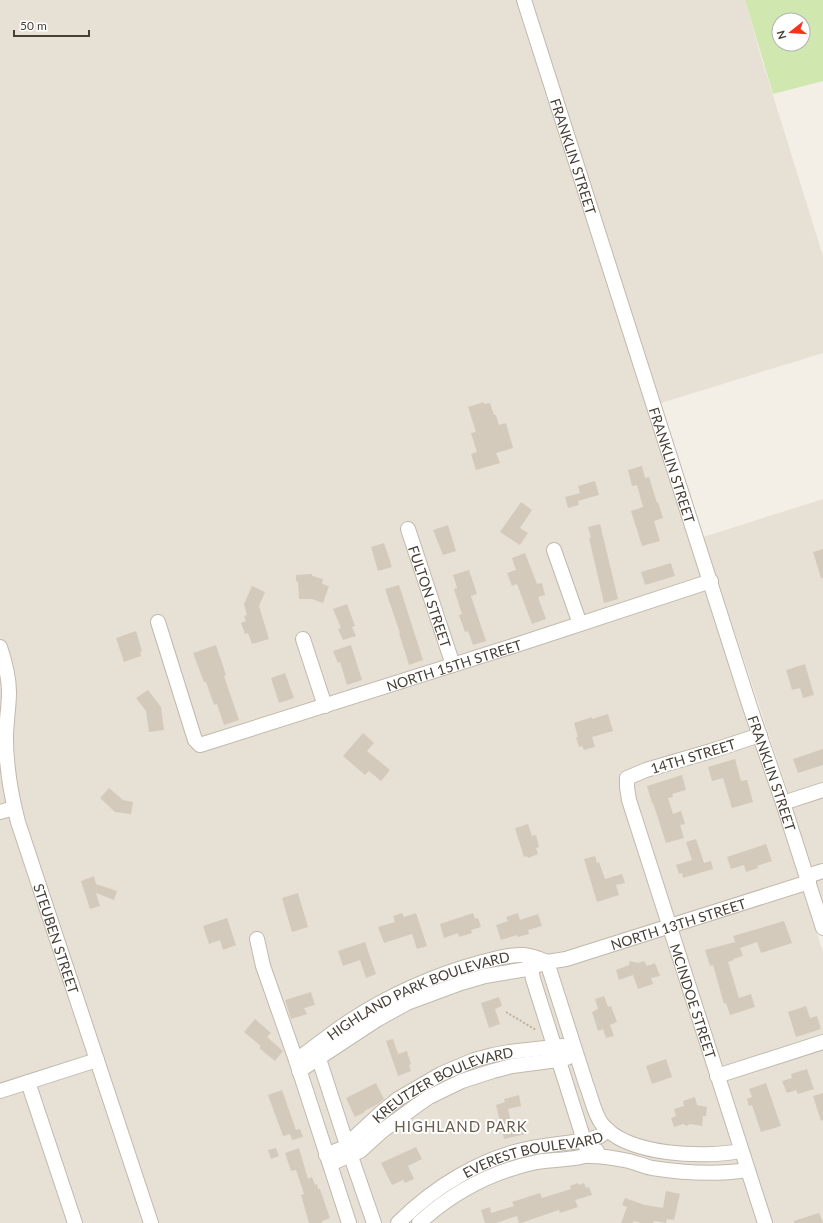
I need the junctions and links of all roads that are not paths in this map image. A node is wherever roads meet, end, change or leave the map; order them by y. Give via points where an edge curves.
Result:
1 (524, 0) edge
2 (408, 529) dead end
3 (554, 550) dead end
4 (711, 581) junction
5 (158, 622) dead end
6 (580, 624) junction
7 (304, 639) dead end
8 (0, 647) edge
9 (453, 665) junction
10 (325, 706) junction
11 (760, 735) junction
12 (627, 778) joint
13 (823, 790) edge
14 (783, 803) junction
15 (14, 808) junction
16 (0, 812) edge
17 (823, 871) edge
18 (808, 879) junction
19 (670, 926) junction
20 (823, 928) edge
21 (257, 939) dead end
22 (530, 962) junction
23 (547, 962) junction
24 (823, 1042) edge
25 (554, 1047) junction
26 (575, 1049) junction
27 (316, 1053) junction
28 (97, 1060) junction
29 (558, 1060) junction
30 (297, 1065) junction
31 (717, 1076) junction
32 (28, 1082) junction
33 (0, 1091) edge
34 (608, 1130) junction
35 (584, 1140) junction
36 (349, 1150) junction
37 (741, 1151) junction
38 (589, 1156) junction
39 (328, 1159) junction
40 (747, 1170) junction
41 (75, 1223) edge
42 (151, 1223) edge
43 (350, 1223) edge
44 (374, 1223) edge
45 (398, 1223) edge
46 (420, 1223) edge
47 (764, 1223) edge

1 - 4 street, FRANKLIN STREET
2 - 9 street, FULTON STREET
3 - 6 street
4 - 6 street, NORTH 15TH STREET
4 - 11 street, FRANKLIN STREET
5 - 10 street, NORTH 15TH STREET via 195,740 200,745
6 - 9 street, NORTH 15TH STREET
7 - 10 street
8 - 15 street, STEUBEN STREET via 8,677 6,745 10,794
9 - 10 street, NORTH 15TH STREET
11 - 12 street, 14TH STREET
11 - 14 street, FRANKLIN STREET
12 - 19 street, MCINDOE STREET via 629,800
13 - 14 street
14 - 18 street, FRANKLIN STREET
15 - 16 street
15 - 28 street, STEUBEN STREET
17 - 18 street, NORTH 13TH STREET
18 - 19 street, NORTH 13TH STREET
18 - 20 street, FRANKLIN STREET
19 - 23 street, NORTH 13TH STREET via 566,959
19 - 31 street, MCINDOE STREET
21 - 30 street via 263,966
22 - 23 street, HIGHLAND PARK BOULEVARD
22 - 25 street, HIGHLAND PARK BOULEVARD
22 - 27 street, HIGHLAND PARK BOULEVARD via 470,980 408,1003
23 - 26 street
24 - 31 street
25 - 26 street, KREUTZER BOULEVARD
25 - 29 street, HIGHLAND PARK BOULEVARD
25 - 36 street, KREUTZER BOULEVARD via 493,1055 441,1074 417,1087 382,1112
26 - 29 street, KREUTZER BOULEVARD
26 - 34 street via 599,1119
27 - 30 street, HIGHLAND PARK BOULEVARD
27 - 36 street, HIGHLAND PARK BOULEVARD
28 - 32 street
28 - 42 street, STEUBEN STREET
29 - 35 street, HIGHLAND PARK BOULEVARD
29 - 36 street, KREUTZER BOULEVARD via 493,1071 467,1079 416,1106 360,1151
30 - 39 street
31 - 37 street, MCINDOE STREET
32 - 33 street
32 - 41 street
34 - 35 street, EVEREST BOULEVARD via 600,1136
34 - 37 street via 623,1140 672,1152 705,1154
34 - 38 street, EVEREST BOULEVARD via 597,1151
35 - 38 street, HIGHLAND PARK BOULEVARD
35 - 45 street, EVEREST BOULEVARD via 526,1149 476,1167 420,1203
36 - 39 street, KREUTZER BOULEVARD
36 - 44 street, HIGHLAND PARK BOULEVARD
37 - 40 street, MCINDOE STREET
38 - 40 street via 619,1159 673,1171 723,1173
38 - 46 street, EVEREST BOULEVARD via 539,1162 484,1179 447,1200
39 - 43 street
40 - 47 street, MCINDOE STREET

